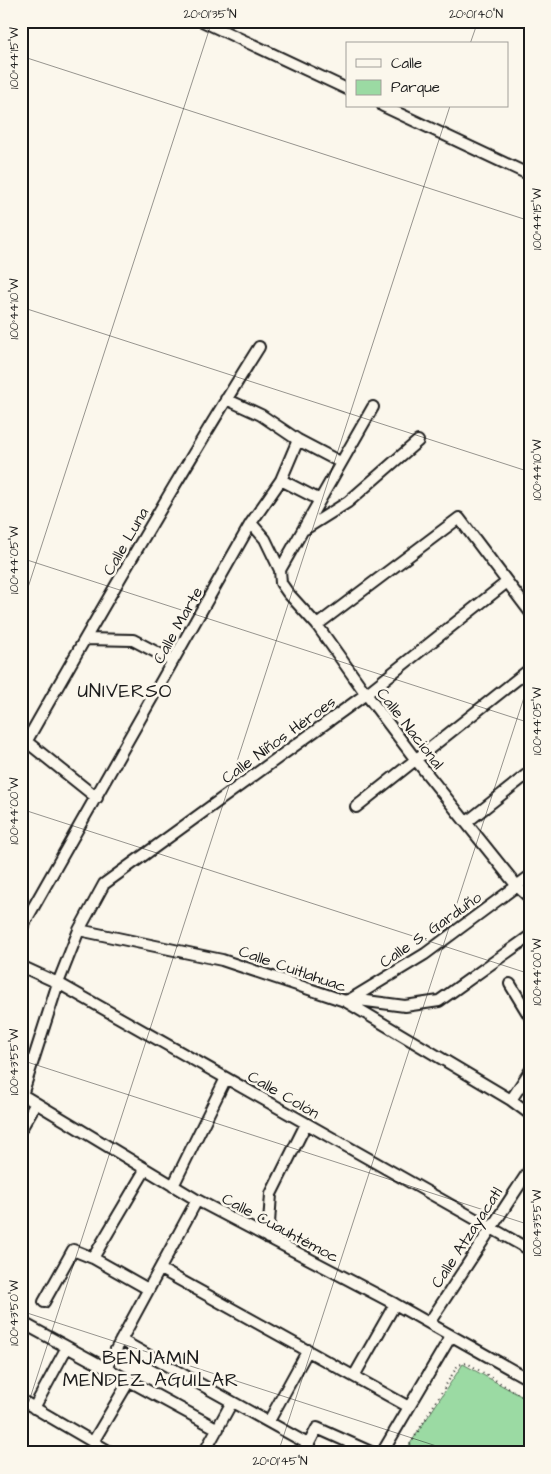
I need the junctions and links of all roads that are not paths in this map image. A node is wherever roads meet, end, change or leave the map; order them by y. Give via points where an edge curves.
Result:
1 (202, 21) edge
2 (346, 89) edge
3 (387, 108) edge
4 (530, 175) edge
5 (259, 347) dead end
6 (226, 399) junction
7 (373, 407) dead end
8 (298, 440) junction
9 (418, 441) dead end
10 (340, 462) junction
11 (281, 480) junction
12 (320, 500) junction
13 (251, 523) junction
14 (303, 530) junction
15 (280, 570) junction
16 (507, 582) junction
17 (530, 612) edge
18 (317, 625) junction
19 (85, 639) junction
20 (173, 662) junction
21 (530, 669) edge
22 (366, 694) junction
23 (24, 747) edge
24 (416, 760) junction
25 (530, 772) edge
26 (97, 798) junction
27 (356, 807) dead end
28 (467, 822) junction
29 (530, 876) edge
30 (517, 886) junction
31 (530, 898) edge
32 (21, 929) edge
33 (79, 930) junction
34 (530, 936) edge
35 (21, 966) edge
36 (58, 983) junction
37 (510, 984) dead end
38 (348, 1000) junction
39 (530, 1016) edge
40 (530, 1071) edge
41 (226, 1078) junction
42 (21, 1094) edge
43 (511, 1100) junction
44 (36, 1104) junction
45 (530, 1114) edge
46 (306, 1124) junction
47 (21, 1129) edge
48 (530, 1169) edge
49 (145, 1170) junction
50 (173, 1186) junction
51 (197, 1200) junction
52 (490, 1227) junction
53 (268, 1238) junction
54 (530, 1250) edge
55 (93, 1258) junction
56 (160, 1269) junction
57 (148, 1289) junction
58 (44, 1302) dead end
59 (395, 1304) junction
60 (21, 1322) edge
61 (429, 1323) junction
62 (451, 1336) junction
63 (121, 1340) junction
64 (67, 1347) junction
65 (308, 1350) junction
66 (106, 1368) junction
67 (354, 1376) junction
68 (530, 1380) edge
69 (129, 1381) junction
70 (21, 1400) edge
71 (232, 1402) junction
72 (409, 1407) junction
73 (34, 1408) junction
74 (268, 1421) junction
75 (218, 1429) junction
76 (93, 1442) junction
77 (306, 1448) edge
78 (112, 1453) edge
79 (204, 1453) edge
80 (373, 1453) edge
81 (382, 1453) edge

1 - 2 street
3 - 4 street
5 - 6 street, Calle Luna
6 - 8 street via 261,415
6 - 19 street, Calle Luna
7 - 10 street
8 - 10 street
8 - 11 street, Calle Marte
9 - 14 street via 348,502
10 - 12 street
11 - 12 street
11 - 13 street, Calle Marte
12 - 14 street
13 - 15 street, Calle Nacional via 265,539
13 - 20 street, Calle Marte
14 - 15 street
15 - 18 street, Calle Nacional via 281,583
16 - 17 street
16 - 18 street via 459,518
16 - 22 street, Calle Niños Héroes
18 - 22 street, Calle Nacional
19 - 20 street via 133,640
19 - 23 street, Calle Luna
20 - 26 street, Calle Marte
21 - 24 street
22 - 24 street, Calle Nacional
22 - 33 street, Calle Niños Héroes via 104,884
23 - 26 street
24 - 27 street
24 - 28 street, Calle Nacional
25 - 28 street
26 - 32 street, Calle Marte
28 - 30 street, Calle Nacional
29 - 30 street, Calle S. Garduño
30 - 31 street, Calle Nacional
30 - 38 street, Calle S. Garduño via 425,954
33 - 36 street, Calle Niños Héroes
33 - 38 street, Calle Cuitlahuac via 222,960
34 - 38 street via 439,1001 405,1006
35 - 36 street, Calle Colón
36 - 41 street, Calle Colón
36 - 42 street, Calle Niños Héroes
37 - 39 street
38 - 43 street, Calle Cuitlahuac
40 - 43 street
41 - 46 street, Calle Colón
41 - 50 street
42 - 44 street, Calle Cuauhtémoc
43 - 45 street, Calle Cuitlahuac
44 - 47 street
44 - 49 street, Calle Cuauhtémoc
46 - 52 street, Calle Colón
46 - 53 street via 271,1194
48 - 52 street, Calle Atzayacatl
49 - 50 street, Calle Cuauhtémoc
49 - 55 street
50 - 51 street, Calle Cuauhtémoc
51 - 53 street, Calle Cuauhtémoc
51 - 56 street
52 - 54 street, Calle Colón
52 - 61 street, Calle Atzayacatl
53 - 59 street, Calle Cuauhtémoc
55 - 57 street
55 - 58 street via 73,1250
56 - 57 street
56 - 65 street
57 - 63 street
59 - 61 street, Calle Cuauhtémoc
59 - 67 street
60 - 64 street
61 - 62 street, Calle Cuauhtémoc
62 - 68 street, Calle Cuauhtémoc
62 - 72 street
63 - 66 street
63 - 71 street
64 - 66 street
64 - 73 street
65 - 67 street
65 - 74 street
66 - 69 street
67 - 72 street
69 - 75 street
69 - 76 street
70 - 73 street
71 - 74 street
71 - 75 street
72 - 81 street
73 - 76 street
74 - 77 street
75 - 79 street
76 - 78 street
77 - 80 street via 317,1428

